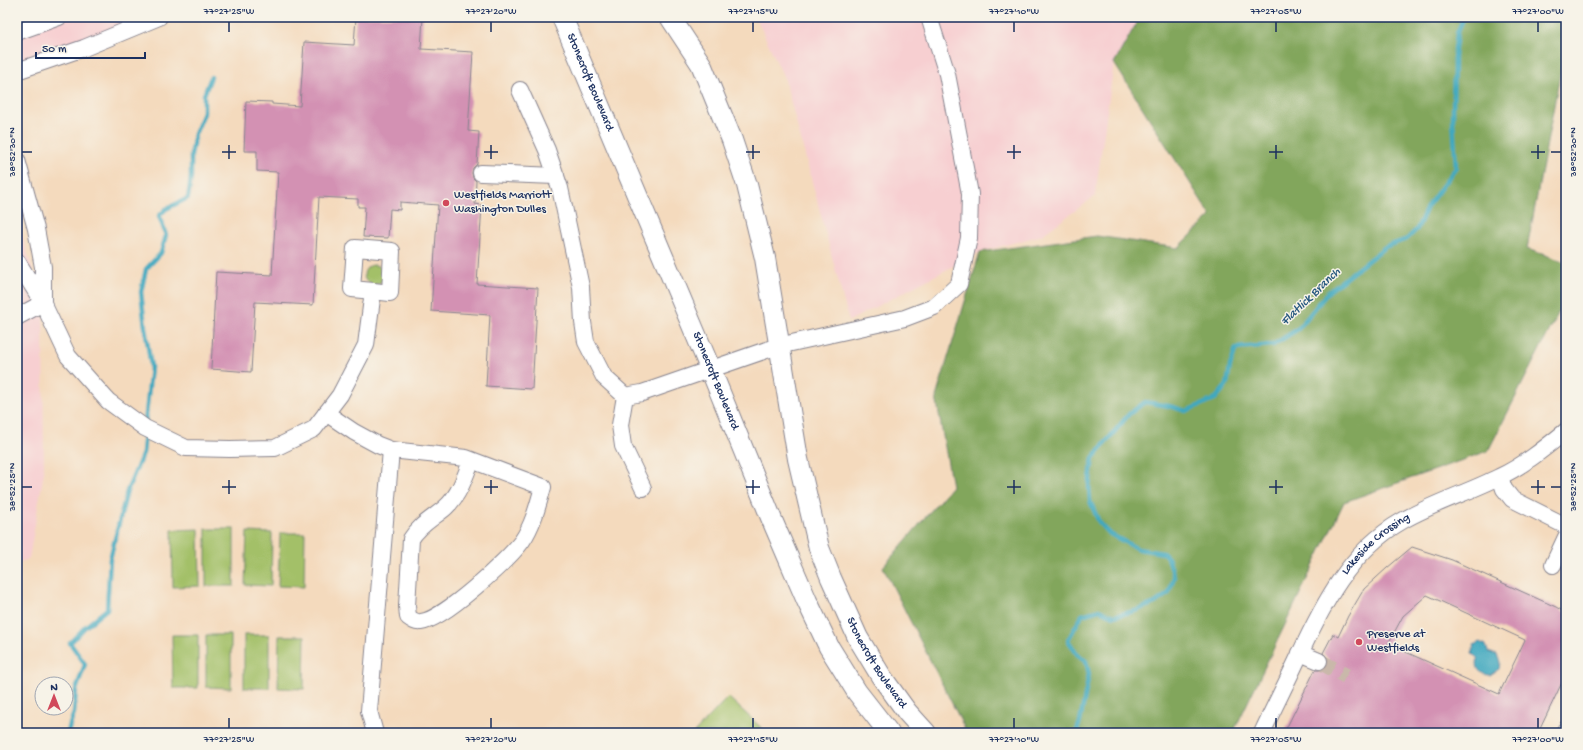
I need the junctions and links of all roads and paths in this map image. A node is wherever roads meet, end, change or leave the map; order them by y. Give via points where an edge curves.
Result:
1 (59, 17) edge
2 (159, 17) edge
3 (562, 17) edge
4 (670, 17) edge
5 (929, 17) edge
6 (17, 32) edge
7 (17, 71) edge
8 (520, 90) dead end
9 (17, 160) edge
10 (481, 173) dead end
11 (556, 176) junction
12 (17, 261) edge
13 (373, 292) dead end
14 (43, 303) junction
15 (17, 317) edge
16 (778, 346) junction
17 (710, 368) junction
18 (625, 396) junction
19 (326, 413) junction
20 (1566, 431) edge
21 (390, 450) junction
22 (471, 461) junction
23 (1500, 477) junction
24 (642, 488) dead end
25 (1566, 526) edge
26 (1566, 537) edge
27 (1553, 565) dead end
28 (1300, 653) junction
29 (1319, 661) tunnel mouth
30 (1566, 729) edge
31 (375, 733) edge
32 (889, 733) edge
33 (926, 733) edge
34 (1262, 733) edge
35 (1564, 733) edge

1 - 6 street
2 - 7 street via 84,48
3 - 17 main road, Stonecroft Boulevard
4 - 16 main road, Stonecroft Boulevard via 701,64 732,140 765,258
5 - 16 street via 947,74 970,194 969,238 959,284 934,307 905,318
8 - 11 street
9 - 14 street via 36,229 43,267
10 - 11 street
11 - 18 street via 581,287 582,322 586,342 604,377
12 - 14 street
13 - 19 street via 366,345 340,395
14 - 15 street
14 - 19 street via 68,356 108,401 145,428 186,448 275,448 314,429
16 - 17 street
16 - 33 main road, Stonecroft Boulevard via 798,459 819,548 858,638 885,682
17 - 18 street
17 - 32 main road, Stonecroft Boulevard via 772,520 829,647 857,692
18 - 24 street via 620,425 623,446
19 - 21 street via 354,432
20 - 23 street, Lakeside Crossing via 1539,453
21 - 22 street
21 - 31 street via 369,711
22 - 22 street via 543,487 531,526 522,541 465,596 429,620 413,621 408,617 407,606 411,538 455,498
23 - 25 street via 1504,489 1512,499
23 - 28 street, Lakeside Crossing via 1424,509 1378,537 1346,572 1330,595
26 - 27 street
28 - 29 street
28 - 34 street, Lakeside Crossing
30 - 35 street

